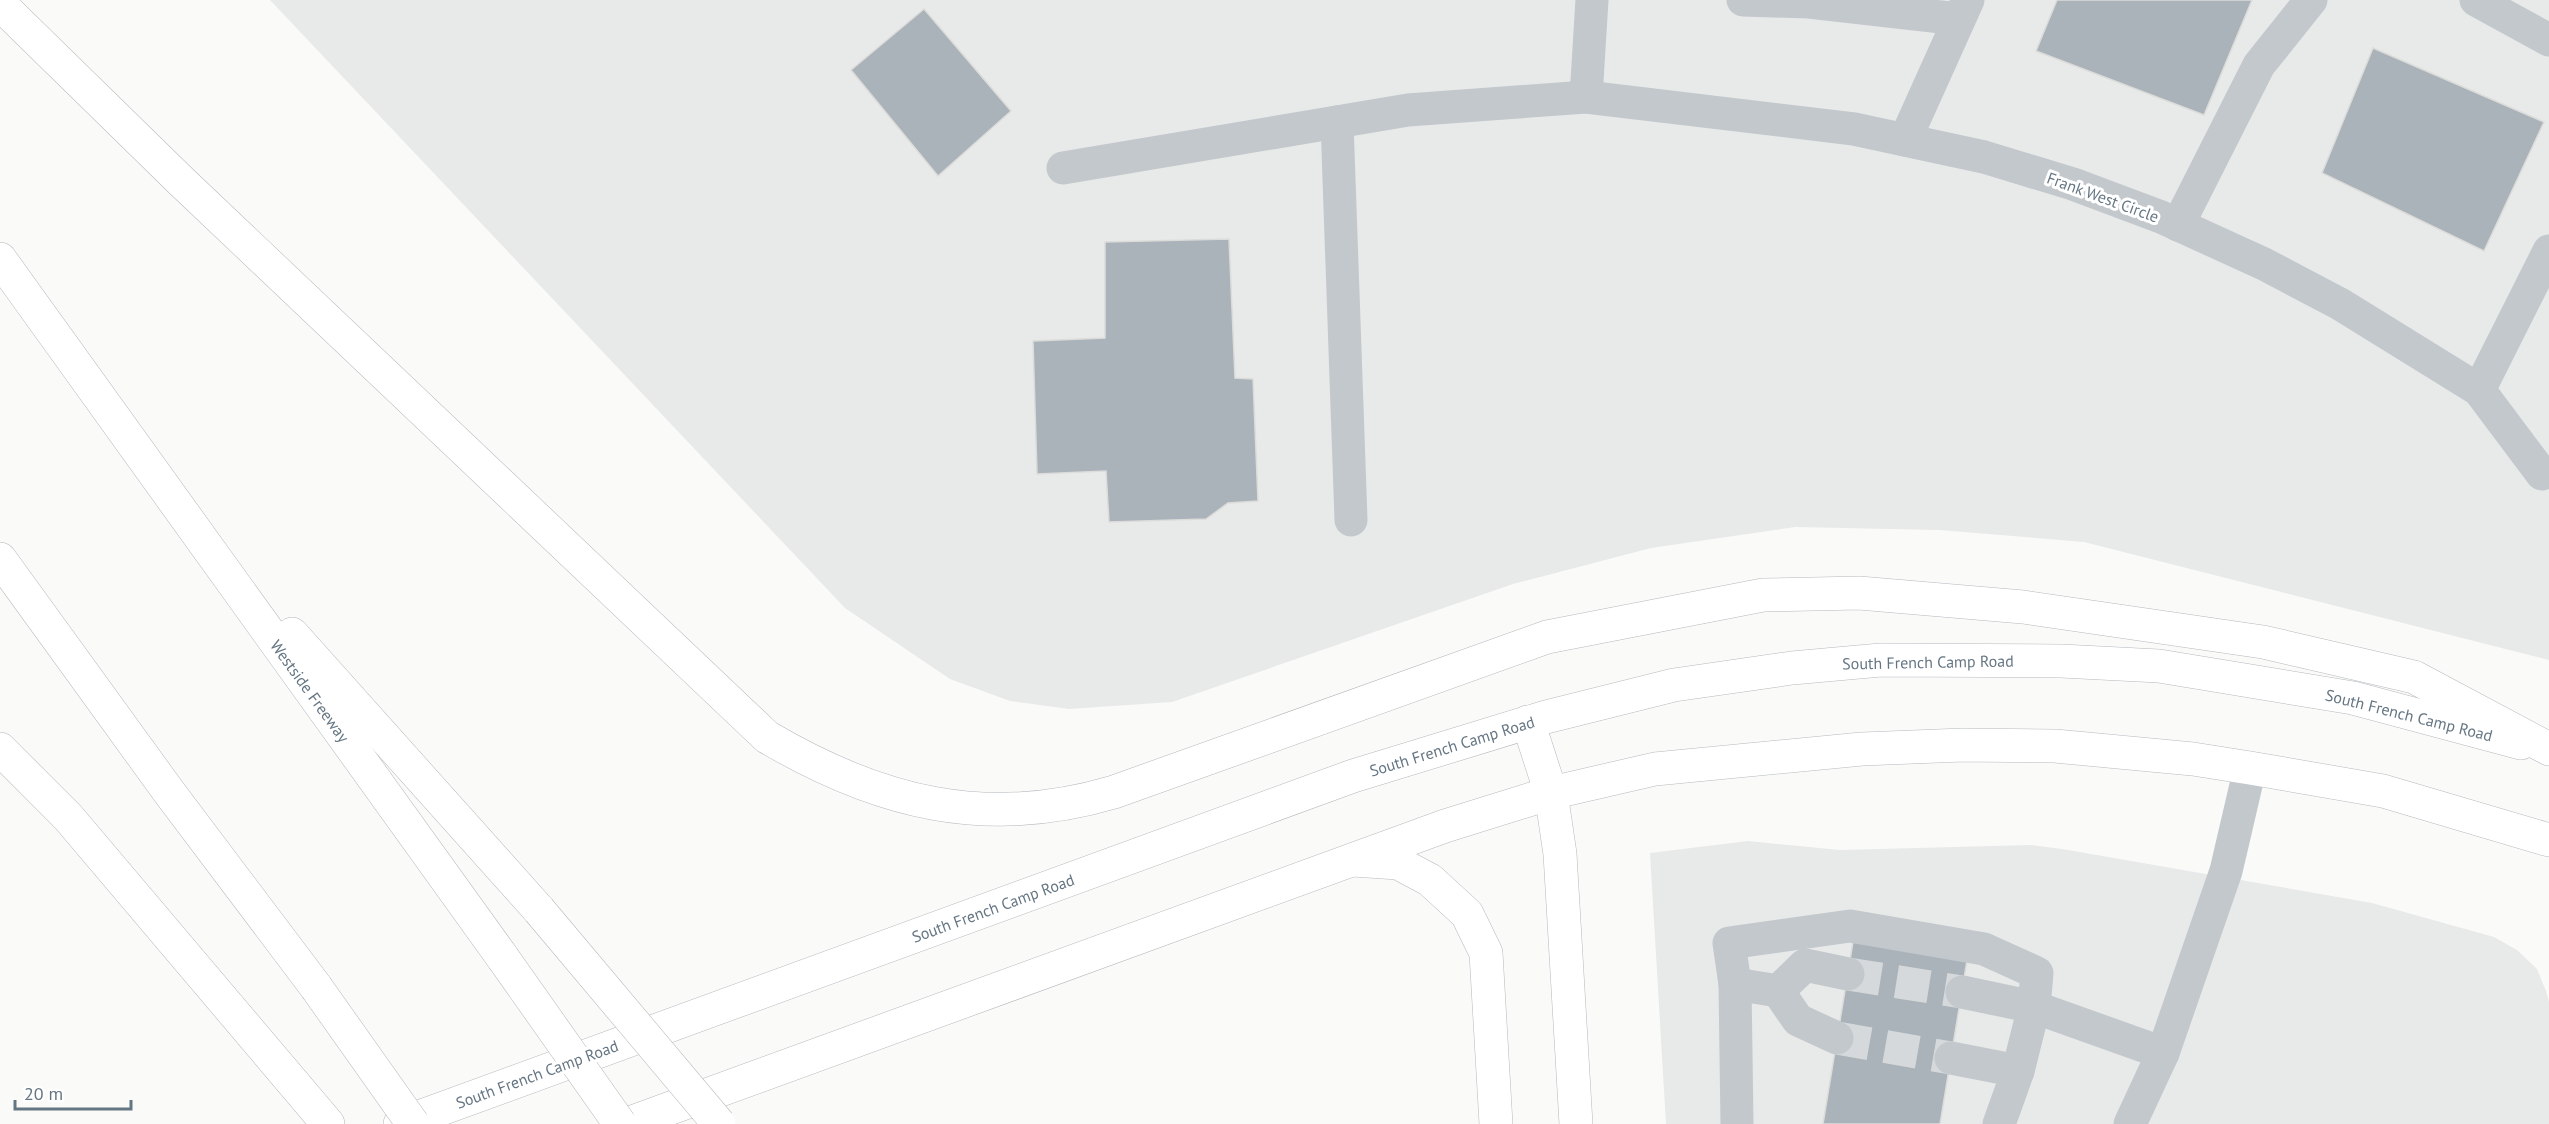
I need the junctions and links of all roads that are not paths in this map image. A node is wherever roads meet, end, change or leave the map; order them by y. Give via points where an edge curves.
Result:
1 (1592, 0) edge
2 (1743, 0) edge
3 (2311, 0) edge
4 (2476, 0) edge
5 (0, 4) edge
6 (1963, 10) edge
7 (2549, 40) edge
8 (1586, 98) junction
9 (1337, 122) junction
10 (1905, 140) junction
11 (1063, 168) dead end
12 (2178, 225) junction
13 (2549, 251) edge
14 (0, 259) edge
15 (2541, 289) edge
16 (2479, 390) junction
17 (2542, 474) dead end
18 (179, 508) junction
19 (1351, 520) dead end
20 (0, 560) edge
21 (1528, 722) junction
22 (0, 749) edge
23 (2549, 750) edge
24 (2250, 768) junction
25 (1551, 793) junction
26 (2549, 840) edge
27 (1353, 860) junction
28 (1848, 974) tunnel mouth
29 (1735, 984) junction
30 (1778, 991) junction
31 (1962, 992) tunnel mouth
32 (2034, 1006) junction
33 (1837, 1038) tunnel mouth
34 (2163, 1053) junction
35 (1951, 1058) tunnel mouth
36 (2018, 1071) junction
37 (328, 1124) edge
38 (400, 1124) edge
39 (413, 1124) edge
40 (620, 1124) edge
41 (627, 1124) edge
42 (719, 1124) edge
43 (1496, 1124) edge
44 (1576, 1124) edge
45 (1737, 1124) edge
46 (1999, 1124) edge
47 (2130, 1124) edge

1 - 8 street
2 - 6 street
3 - 12 street via 2259,65
4 - 7 street
5 - 23 main road via 767,737 807,761 876,790 947,807 1029,810 1075,804 1547,637 1762,595 1859,593 2023,607 2263,642 2414,677
6 - 10 street
8 - 9 street, Frank West Circle via 1408,110
8 - 10 street, Frank West Circle via 1854,129
9 - 11 street, Frank West Circle
9 - 19 street
10 - 12 street, Frank West Circle via 1984,157 2073,184
12 - 16 street, Frank West Circle via 2340,304
13 - 15 street
14 - 18 main road, Westside Freeway
15 - 16 street
16 - 17 street, Frank West Circle
18 - 40 main road, Westside Freeway, bridge
18 - 42 main road, bridge via 539,910
20 - 39 main road, bridge
21 - 23 main road, South French Camp Road via 1674,685 1792,668 1881,660 2061,661 2159,666 2353,698
21 - 25 main road
21 - 38 main road, South French Camp Road via 1353,776
22 - 37 main road via 69,817
24 - 25 main road via 2055,746 1907,747 1753,758 1655,770
24 - 26 main road via 2383,791
24 - 34 street via 2226,871
25 - 27 main road
25 - 44 main road via 1566,922
27 - 41 main road
27 - 43 main road via 1398,863 1430,880 1467,914 1486,954
28 - 30 street via 1805,966
29 - 30 street
29 - 32 street via 1729,943 1850,926 1984,949 2037,973
29 - 45 street
30 - 33 street via 1798,1020
31 - 32 street
32 - 34 street
32 - 36 street
34 - 47 street
35 - 36 street
36 - 46 street

